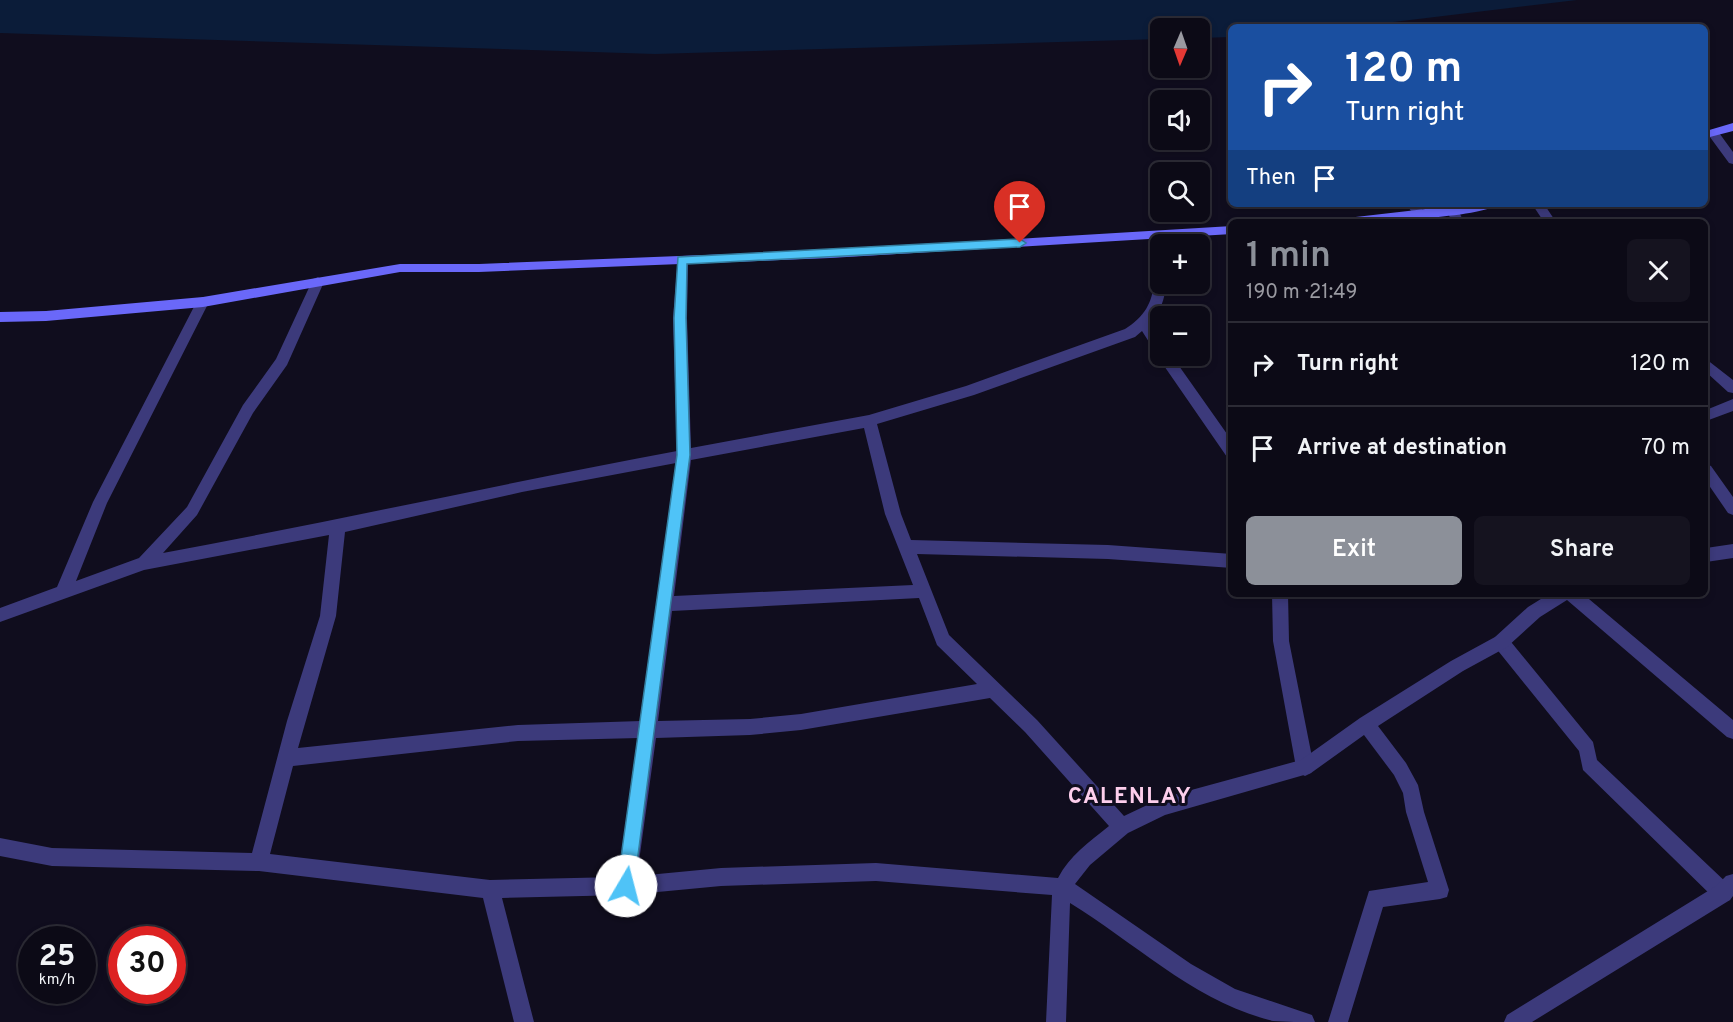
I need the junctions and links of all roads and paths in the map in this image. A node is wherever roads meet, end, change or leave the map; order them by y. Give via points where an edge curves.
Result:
1 (1733, 127) edge
2 (1709, 134) edge
3 (1733, 160) edge
4 (1414, 207) edge
5 (1483, 207) edge
6 (1420, 215) junction
7 (1455, 217) edge
8 (1382, 219) edge
9 (1228, 230) edge
10 (1186, 233) joint
11 (682, 260) junction
12 (318, 282) junction
13 (1159, 294) edge
14 (203, 302) junction
15 (0, 317) edge
16 (1144, 324) junction
17 (1150, 333) edge
18 (1172, 366) edge
19 (1708, 366) edge
20 (1733, 388) edge
21 (1733, 405) edge
22 (1708, 415) edge
23 (869, 421) junction
24 (1228, 447) edge
25 (684, 455) junction
26 (1708, 473) edge
27 (1733, 509) edge
28 (338, 527) junction
29 (905, 547) junction
30 (1733, 551) edge
31 (1708, 555) edge
32 (1228, 561) edge
33 (144, 563) junction
34 (925, 591) junction
35 (63, 593) junction
36 (1280, 597) edge
37 (1558, 597) edge
38 (1575, 597) edge
39 (665, 604) junction
40 (0, 615) edge
41 (1501, 642) junction
42 (994, 689) junction
43 (1366, 724) junction
44 (649, 728) junction
45 (1733, 731) edge
46 (287, 758) junction
47 (1305, 767) junction
48 (1122, 827) junction
49 (0, 848) edge
50 (259, 862) junction
51 (626, 886) junction
52 (1063, 888) junction
53 (1728, 888) edge
54 (490, 889) junction
55 (524, 1022) edge
56 (1056, 1022) edge
57 (1305, 1022) edge
58 (1338, 1022) edge
59 (1514, 1022) edge

1 - 2 street
2 - 3 street
4 - 6 street
5 - 7 street
6 - 7 street
6 - 8 street
9 - 10 street
10 - 11 street
11 - 12 street via 400,268
11 - 25 street
12 - 14 street
12 - 33 street via 282,361 248,409 192,511
13 - 16 street via 1156,307
14 - 15 street
14 - 35 street via 104,494
16 - 17 street
16 - 23 street via 1130,333 969,391
18 - 24 street
19 - 20 street
21 - 22 street
23 - 25 street
23 - 29 street
25 - 28 street
25 - 39 street
26 - 27 street
28 - 33 street
28 - 46 street via 328,616
29 - 32 street via 1108,552
29 - 34 street
30 - 31 street
33 - 35 street
34 - 39 street
34 - 42 street via 942,640
35 - 40 street
36 - 47 street via 1281,640
37 - 41 street via 1534,612
38 - 45 street
39 - 44 street
41 - 43 street
41 - 53 street via 1587,748 1589,764
42 - 44 street via 801,722 721,729
42 - 48 street
43 - 47 street
43 - 58 street via 1412,791 1440,890 1376,898
44 - 46 street via 518,733
44 - 51 street
46 - 50 street
47 - 48 street via 1162,807
48 - 52 street via 1083,858
49 - 50 street via 52,857
50 - 54 street
51 - 52 street via 721,877 876,872
51 - 54 street
52 - 56 street
52 - 57 street via 1184,971 1231,997
53 - 59 street
54 - 55 street

